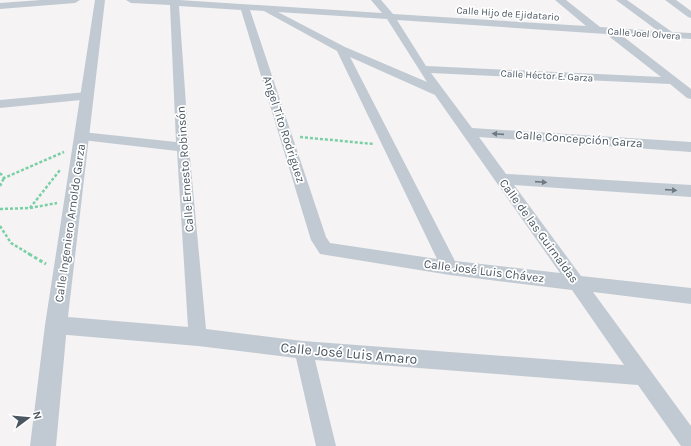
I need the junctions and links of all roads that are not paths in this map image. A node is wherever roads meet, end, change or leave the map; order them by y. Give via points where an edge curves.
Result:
1 (75, 0) edge
2 (100, 0) edge
3 (131, 0) edge
4 (376, 0) edge
5 (560, 0) edge
6 (621, 0) edge
7 (670, 0) edge
8 (174, 1) edge
9 (0, 6) edge
10 (244, 8) junction
11 (263, 8) junction
12 (691, 15) edge
13 (390, 17) junction
14 (597, 30) junction
15 (609, 31) junction
16 (670, 35) junction
17 (691, 36) edge
18 (341, 49) junction
19 (423, 68) junction
20 (672, 81) junction
21 (440, 92) junction
22 (87, 96) junction
23 (691, 96) edge
24 (0, 104) edge
25 (468, 132) junction
26 (81, 140) junction
27 (691, 146) edge
28 (183, 147) junction
29 (502, 179) junction
30 (691, 191) edge
31 (326, 248) joint
32 (450, 268) junction
33 (576, 283) junction
34 (691, 296) edge
35 (56, 325) junction
36 (198, 337) junction
37 (303, 350) junction
38 (643, 376) junction
39 (691, 443) edge
40 (43, 446) edge
41 (326, 446) edge

1 - 9 street
2 - 22 street, Calle Ingeniero Arnoldo Garza
3 - 8 street, Calle Hijo de Ejidatario
4 - 13 street, Calle de las Guirnaldas
5 - 14 street
6 - 16 street
7 - 12 street
8 - 10 street, Calle Hijo de Ejidatario
8 - 28 street, Calle Ernesto Robinsón
10 - 11 street, Calle Hijo de Ejidatario
10 - 31 street, Angel Tito Rodriguez via 319,240
11 - 13 street, Calle Hijo de Ejidatario
11 - 18 street
13 - 14 street, Calle Hijo de Ejidatario
13 - 19 street, Calle de las Guirnaldas
14 - 15 street, Calle Joel Olvera
15 - 16 street, Calle Joel Olvera
15 - 20 street
16 - 17 street, Calle Joel Olvera
18 - 21 street
18 - 32 street
19 - 20 street, Calle Héctor E. Garza
19 - 21 street, Calle de las Guirnaldas
20 - 23 street
21 - 25 street, Calle de las Guirnaldas
22 - 24 street
22 - 26 street, Calle Ingeniero Arnoldo Garza
27 -> 25 street, Calle Concepción Garza
25 - 29 street, Calle de las Guirnaldas
26 - 28 street
26 - 35 street, Calle Ingeniero Arnoldo Garza
28 - 36 street, Calle Ernesto Robinsón
29 -> 30 street
29 - 33 street, Calle de las Guirnaldas
31 - 32 street, Calle José Luis Chávez
32 - 33 street, Calle José Luis Chávez
33 - 34 street, Calle José Luis Chávez
33 - 38 street, Calle de las Guirnaldas
35 - 36 street, Calle José Luis Amaro
35 - 40 street, Calle Ingeniero Arnoldo Garza
36 - 37 street, Calle José Luis Amaro
37 - 38 street, Calle José Luis Amaro
37 - 41 street
38 - 39 street, Calle de las Guirnaldas

